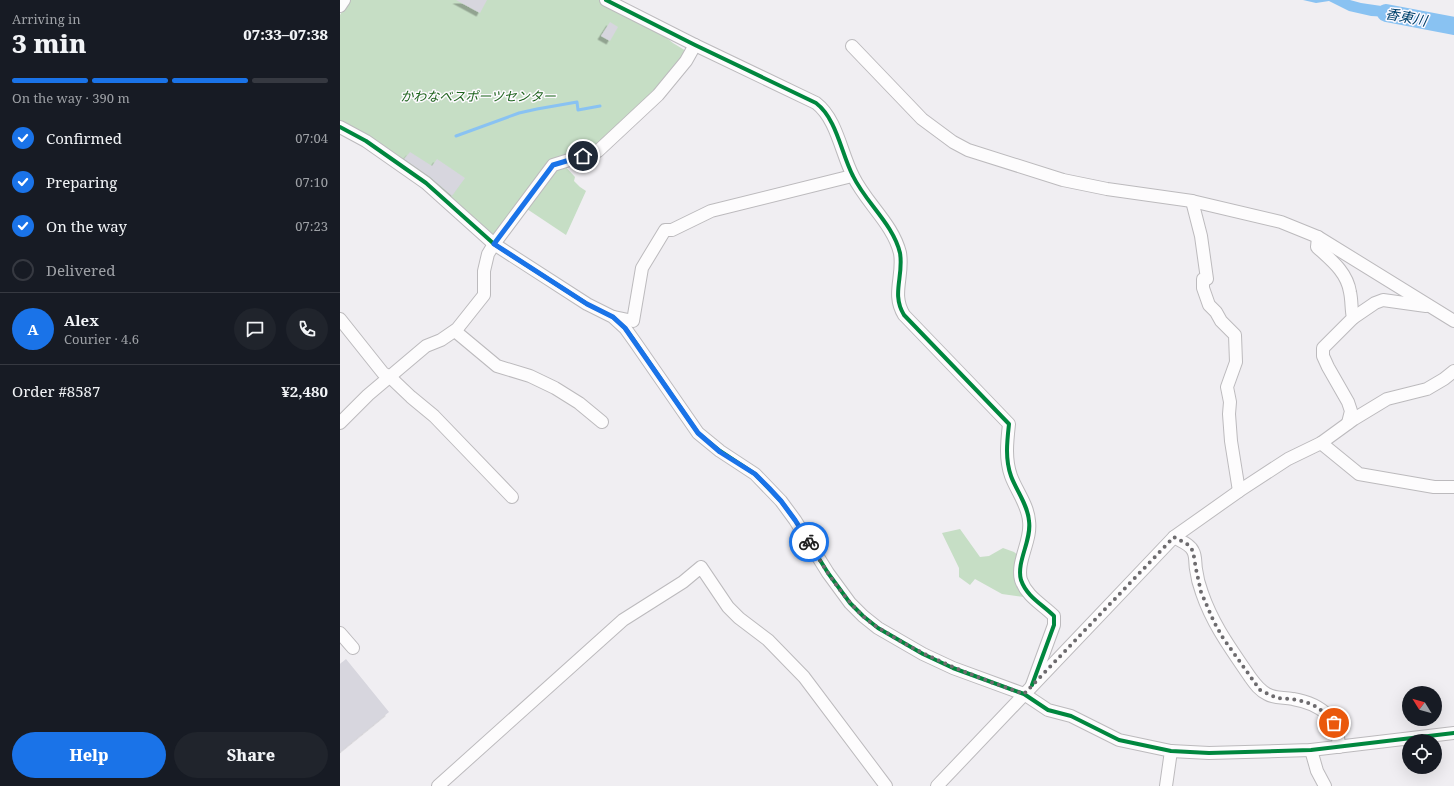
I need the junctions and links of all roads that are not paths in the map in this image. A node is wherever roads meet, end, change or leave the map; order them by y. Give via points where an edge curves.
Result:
1 (344, 0) edge
2 (606, 0) edge
3 (340, 6) edge
4 (695, 45) junction
5 (852, 46) dead end
6 (340, 127) edge
7 (852, 176) junction
8 (1192, 201) junction
9 (1318, 237) junction
10 (494, 244) junction
11 (1432, 307) junction
12 (613, 317) junction
13 (1352, 318) junction
14 (340, 319) edge
15 (1454, 320) edge
16 (455, 331) junction
17 (1454, 371) edge
18 (390, 377) junction
19 (342, 418) edge
20 (602, 422) dead end
21 (1348, 423) junction
22 (1320, 443) junction
23 (1454, 487) edge
24 (1239, 491) junction
25 (512, 497) dead end
26 (1174, 537) junction
27 (340, 633) edge
28 (353, 648) dead end
29 (1032, 685) junction
30 (1024, 694) junction
31 (1454, 733) edge
32 (1339, 747) junction
33 (1311, 750) junction
34 (1171, 751) junction
35 (438, 786) edge
36 (886, 786) edge
37 (937, 786) edge
38 (1166, 786) edge
39 (1325, 786) edge

1 - 3 street
2 - 4 street
4 - 7 street via 824,109
4 - 10 street via 686,61 658,95 598,151 553,165
5 - 8 street via 922,119 968,150 1063,180
6 - 10 street via 366,141 426,183
7 - 12 street via 711,211 672,230 665,230 642,268 633,321
7 - 29 street via 894,235 901,264 899,307 904,315 1009,424 1007,465 1027,511 1030,531 1021,566 1021,578 1029,595 1054,616 1054,625
8 - 9 street via 1281,222
8 - 24 street via 1201,236 1206,279 1203,280 1203,288 1209,305 1235,335 1236,362 1227,387 1231,441
9 - 11 street
9 - 13 street via 1317,247 1342,272 1347,281
10 - 12 street via 587,304
10 - 16 street via 488,254 484,271 484,295
11 - 13 street via 1383,300
11 - 15 street
12 - 30 street via 625,328 698,433 720,452 755,474 781,501 850,603 863,616 878,628 923,654
13 - 21 street via 1323,348 1323,356 1351,411
14 - 18 street via 383,372
16 - 18 street via 426,346
16 - 20 street via 497,366 530,376 555,388 580,403
17 - 21 street via 1427,389 1387,399
18 - 19 street
18 - 25 street via 434,416
21 - 22 street
22 - 23 street via 1359,474 1434,487
22 - 24 street via 1288,459
24 - 26 street
26 - 29 street
26 - 32 street via 1187,544 1193,551 1201,592 1214,622 1260,690 1277,698 1299,700 1317,707 1334,723
27 - 28 street
29 - 30 street
30 - 34 street via 1048,710 1071,716 1119,740
30 - 37 street
31 - 32 street
32 - 33 street
33 - 34 street via 1209,753
33 - 39 street via 1317,771
34 - 38 street
35 - 36 street via 623,620 683,582 701,567 728,607 768,640 804,677

